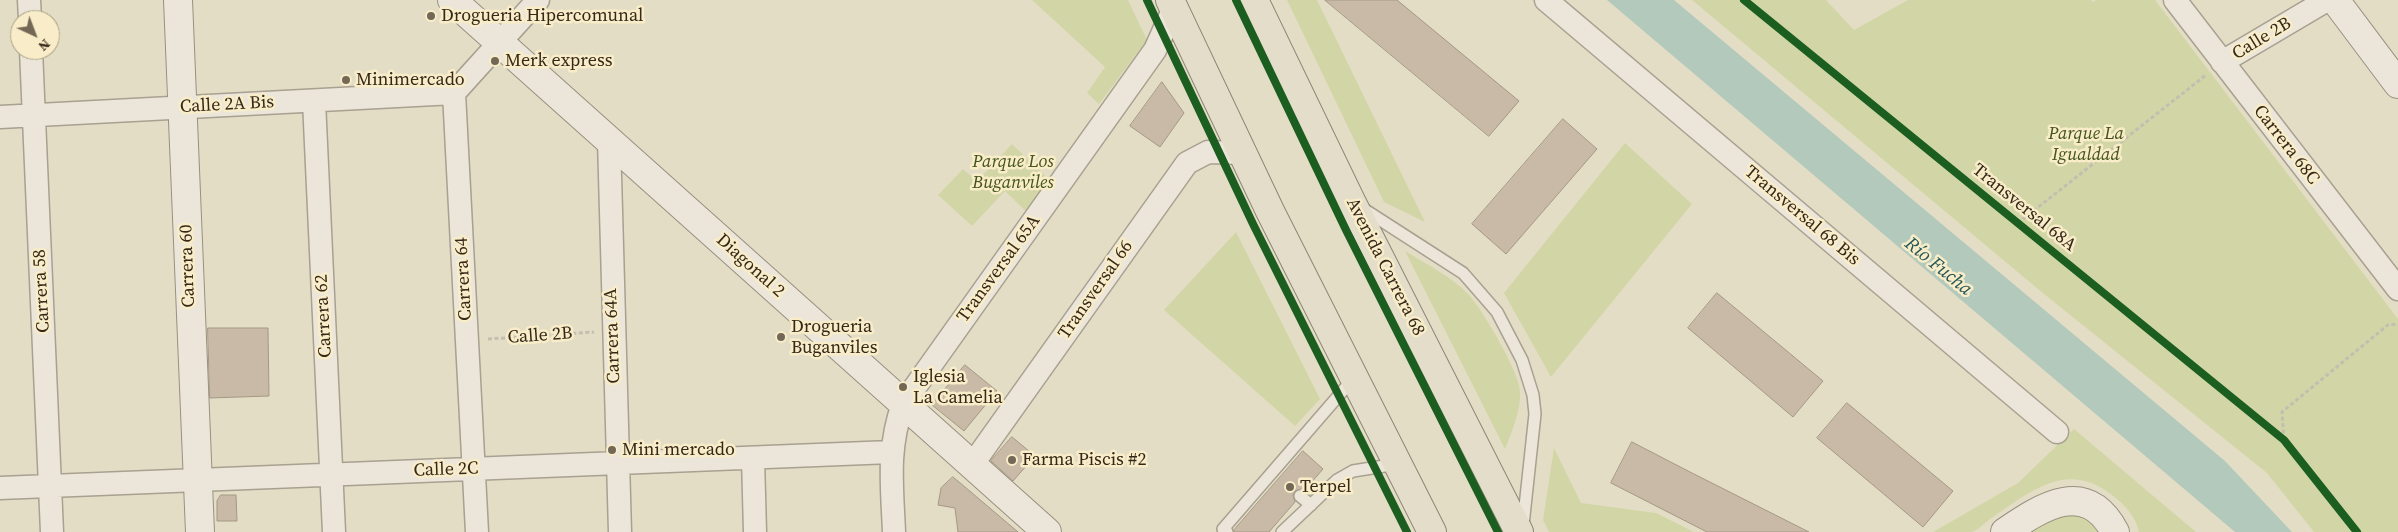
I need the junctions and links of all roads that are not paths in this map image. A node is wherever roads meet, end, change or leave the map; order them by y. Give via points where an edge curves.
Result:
1 (178, 0) edge
2 (452, 0) edge
3 (538, 0) edge
4 (1254, 0) edge
5 (1546, 0) edge
6 (2175, 0) edge
7 (2327, 0) edge
8 (2335, 0) edge
9 (1172, 4) edge
10 (499, 42) junction
11 (31, 60) edge
12 (2222, 62) junction
13 (2398, 84) edge
14 (454, 93) junction
15 (314, 101) junction
16 (181, 107) junction
17 (34, 115) junction
18 (0, 117) edge
19 (609, 140) junction
20 (1242, 152) junction
21 (1351, 201) junction
22 (2398, 289) edge
23 (1353, 379) junction
24 (904, 404) junction
25 (2057, 432) dead end
26 (891, 452) junction
27 (753, 458) junction
28 (618, 463) junction
29 (1397, 464) junction
30 (972, 465) junction
31 (474, 469) junction
32 (331, 475) junction
33 (196, 480) junction
34 (50, 486) junction
35 (0, 488) edge
36 (1300, 496) dead end
37 (1311, 505) junction
38 (1036, 527) edge
39 (2008, 530) edge
40 (52, 532) edge
41 (200, 532) edge
42 (334, 532) edge
43 (477, 532) edge
44 (620, 532) edge
45 (755, 532) edge
46 (894, 532) edge
47 (1227, 532) edge
48 (1282, 532) edge
49 (1432, 532) edge
50 (1521, 532) edge
51 (2115, 532) edge

1 - 16 street, Carrera 60
2 - 10 street, Diagonal 2
3 - 10 street
4 - 21 main road, Avenida Carrera 68
5 - 25 street, Transversal 68 Bis
6 - 12 street, Carrera 68C
7 - 12 street, Calle 2B
8 - 13 street
9 - 20 main road
9 - 24 street, Transversal 65A via 1156,50
10 - 14 street
10 - 19 street, Diagonal 2
11 - 17 street, Carrera 58
12 - 22 street, Carrera 68C
14 - 15 street, Calle 2A Bis
14 - 31 street, Carrera 64
15 - 16 street, Calle 2A Bis
15 - 32 street, Carrera 62
16 - 17 street, Calle 2A Bis
16 - 33 street, Carrera 60
17 - 18 street, Calle 2A Bis
17 - 34 street, Carrera 58
19 - 24 street, Diagonal 2
19 - 28 street, Carrera 64A
20 - 23 main road
20 - 30 street, Transversal 66 via 1208,152 1187,163
21 - 50 main road, Avenida Carrera 68
21 - 50 lane via 1463,273 1497,312 1522,360 1533,395 1535,414
23 - 29 main road
23 - 47 lane via 1276,475 1223,529
24 - 26 street, Transversal 65A
24 - 30 street, Diagonal 2
26 - 27 street, Calle 2C
26 - 46 street, Transversal 65A
27 - 28 street, Calle 2C
27 - 45 street
28 - 31 street, Calle 2C
28 - 44 street, Carrera 64A
29 - 37 lane via 1353,471 1336,480
29 - 49 main road
30 - 38 street, Diagonal 2
31 - 32 street, Calle 2C
31 - 43 street, Carrera 64
32 - 33 street, Calle 2C
32 - 42 street, Carrera 62
33 - 34 street, Calle 2C
33 - 41 street, Carrera 60
34 - 35 street, Calle 2C
34 - 40 street, Carrera 58
36 - 37 lane
37 - 48 lane
39 - 51 street via 2046,506 2066,500 2083,501 2100,512

